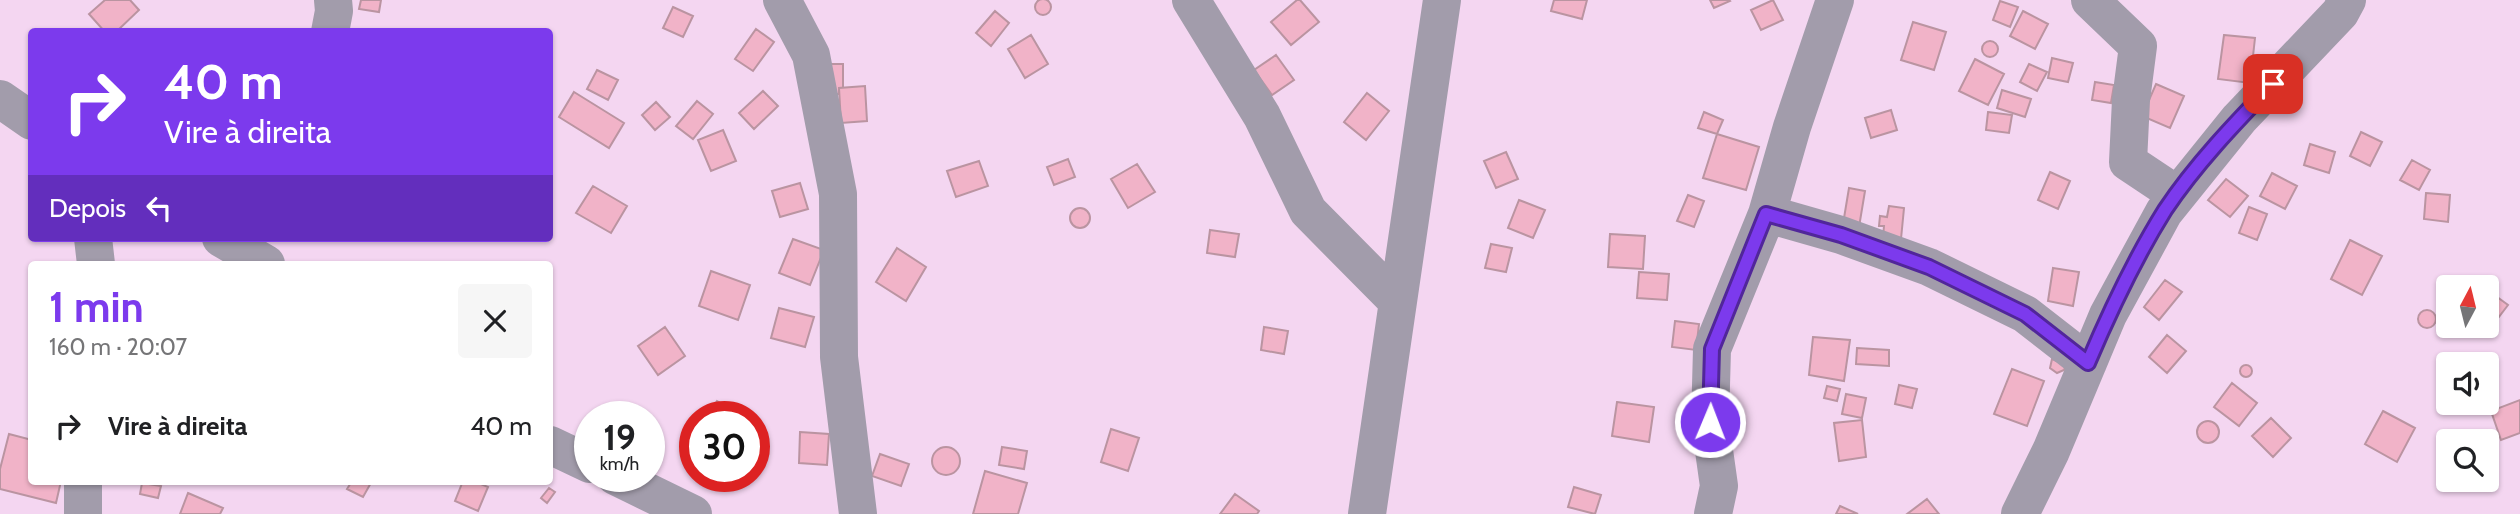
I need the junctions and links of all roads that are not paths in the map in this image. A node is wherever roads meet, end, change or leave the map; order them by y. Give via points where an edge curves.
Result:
1 (333, 0) edge
2 (782, 0) edge
3 (1191, 0) edge
4 (1442, 0) edge
5 (1835, 0) edge
6 (2090, 0) edge
7 (2347, 0) edge
8 (331, 28) edge
9 (0, 99) edge
10 (28, 118) edge
11 (2176, 194) junction
12 (1766, 214) junction
13 (93, 242) edge
14 (232, 242) edge
15 (264, 254) edge
16 (96, 261) edge
17 (1397, 301) junction
18 (2088, 363) junction
19 (553, 446) edge
20 (574, 456) edge
21 (83, 485) edge
22 (648, 492) edge
23 (1716, 500) edge
24 (83, 514) edge
25 (693, 514) edge
26 (858, 514) edge
27 (1367, 514) edge
28 (1687, 514) edge
29 (2020, 514) edge

1 - 8 street
2 - 26 street via 811,55 838,194 839,357
3 - 17 street via 1262,116 1308,211
4 - 17 street
5 - 12 street
6 - 11 street via 2138,46 2128,162
7 - 11 street
9 - 10 street
11 - 18 street via 2108,315
12 - 18 street via 1929,267 2025,314
12 - 23 street via 1712,349 1710,422
13 - 16 street
14 - 15 street
17 - 27 street
18 - 29 street
19 - 20 street
21 - 24 street
22 - 25 street
23 - 28 street

